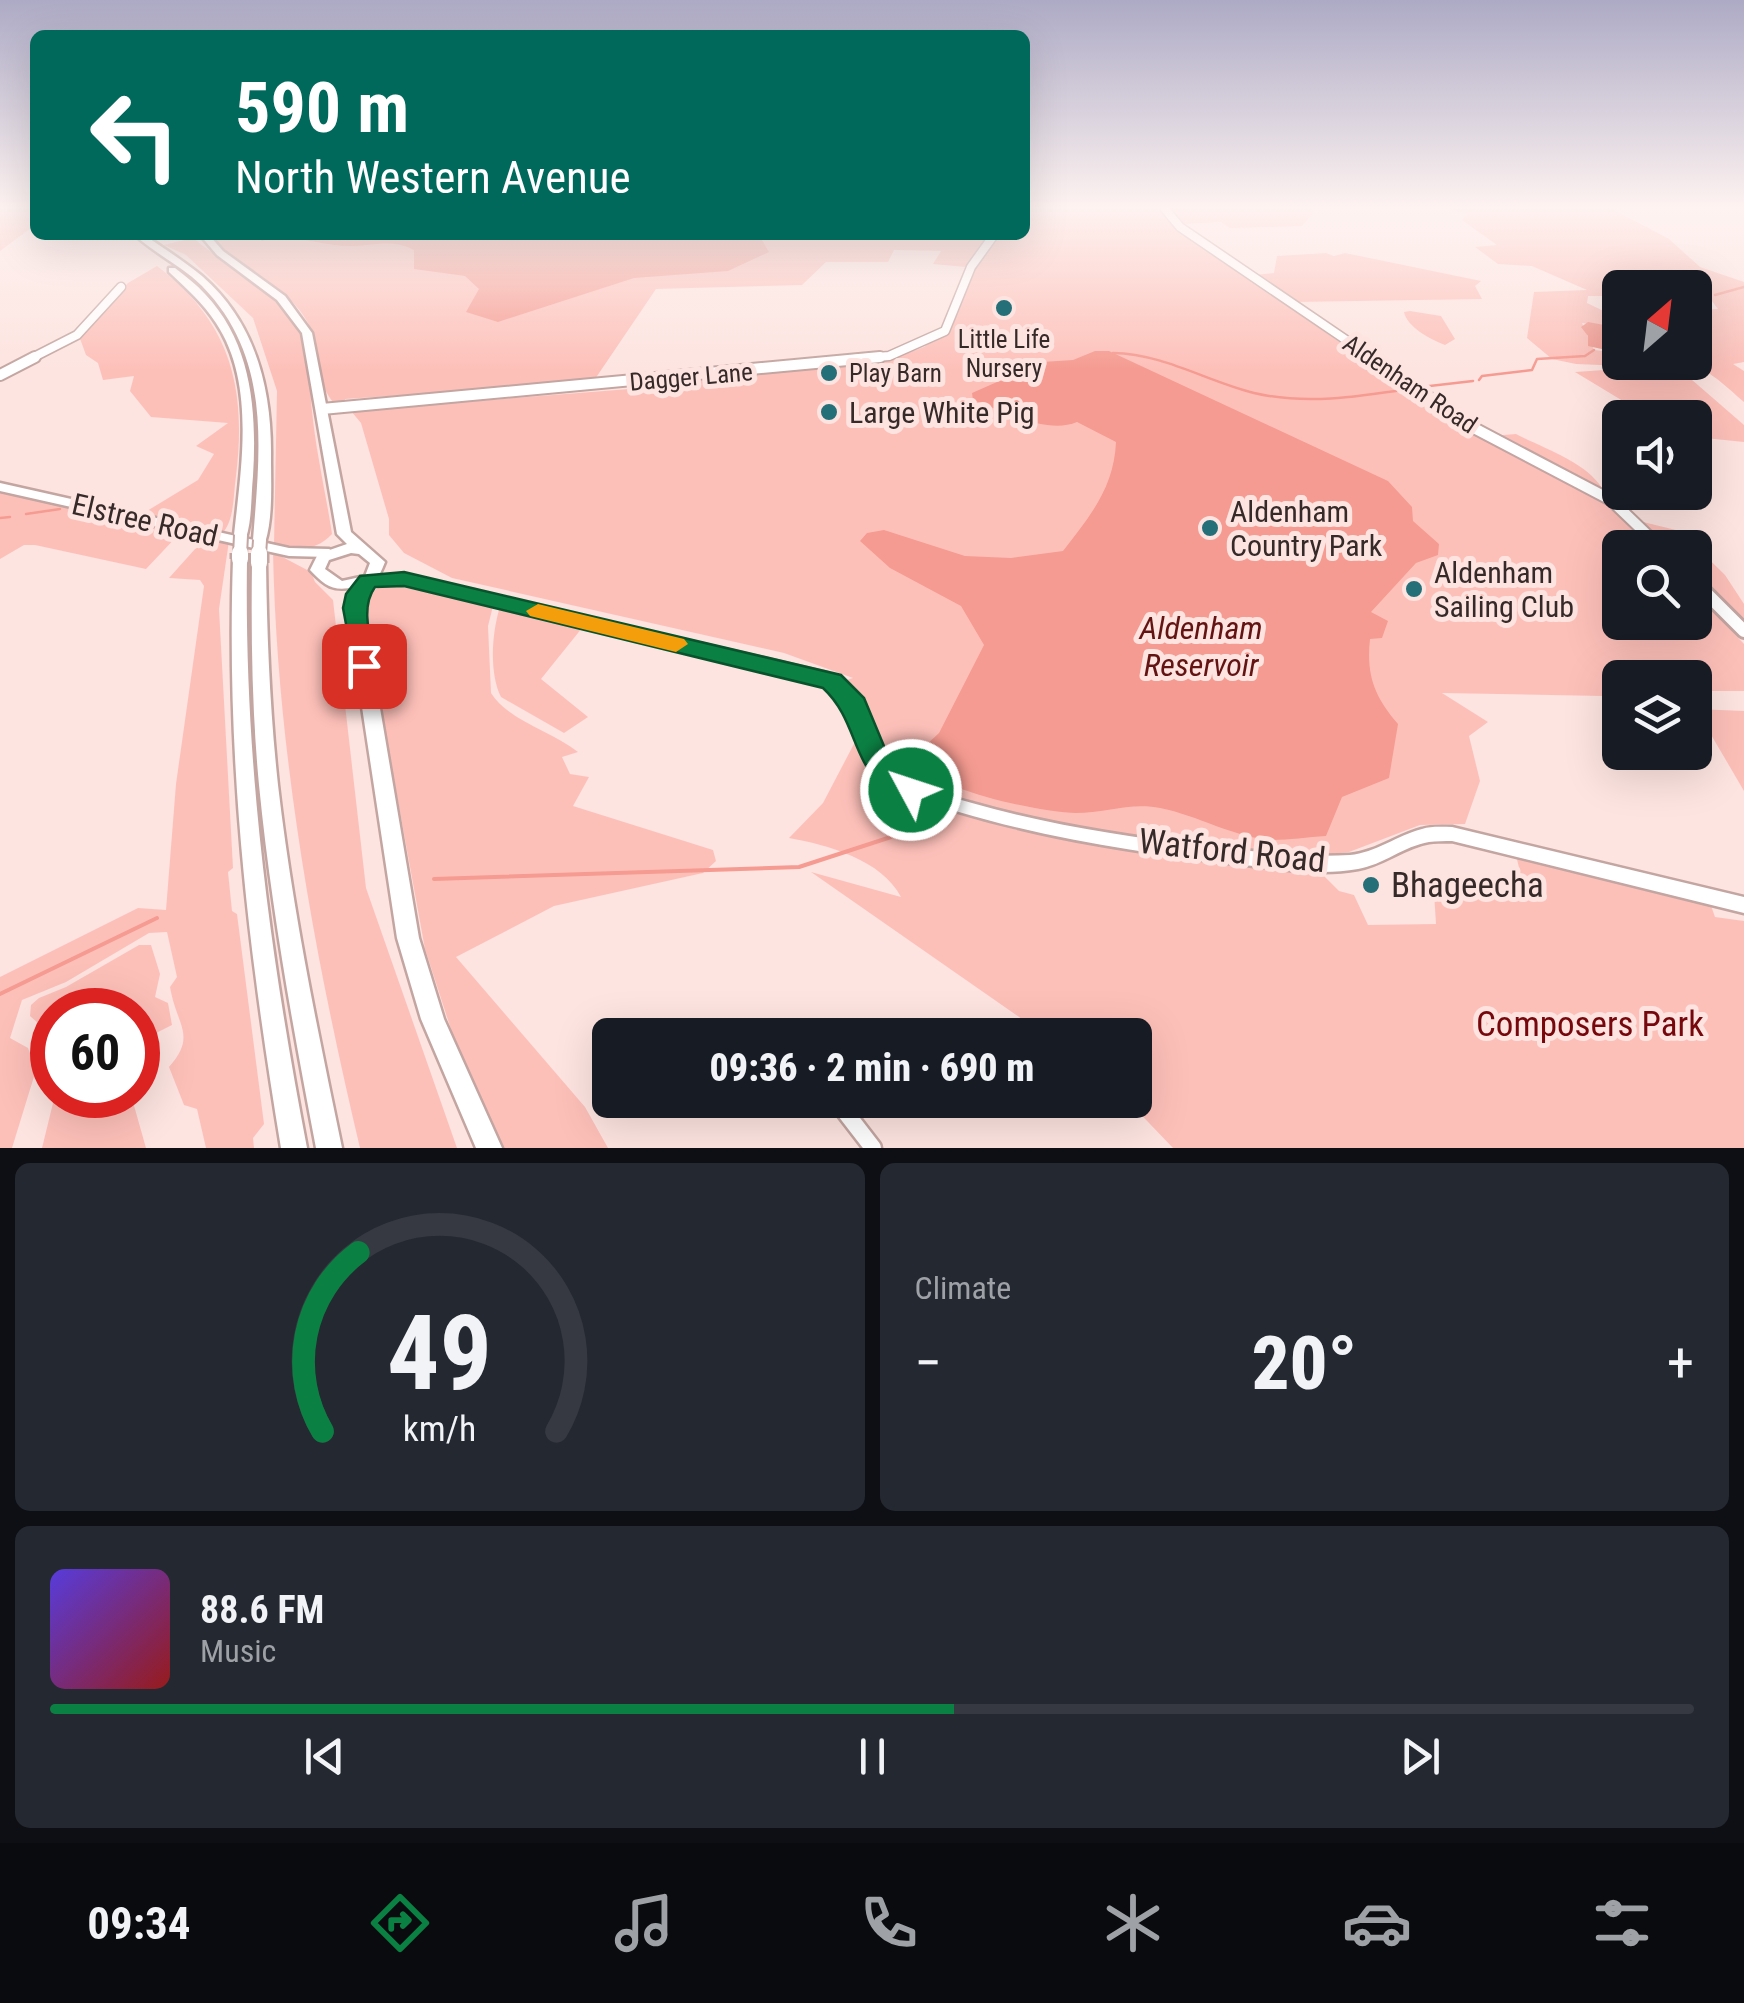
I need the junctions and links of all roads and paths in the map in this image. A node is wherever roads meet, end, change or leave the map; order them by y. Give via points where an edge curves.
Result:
1 (159, 263) edge
2 (175, 263) edge
3 (234, 263) edge
4 (973, 263) edge
5 (1232, 263) edge
6 (121, 287) dead end
7 (0, 376) edge
8 (322, 409) junction
9 (0, 487) edge
10 (1642, 530) edge
11 (344, 534) junction
12 (363, 550) junction
13 (289, 552) junction
14 (331, 552) junction
15 (250, 561) junction
16 (378, 562) junction
17 (317, 570) junction
18 (404, 579) junction
19 (367, 581) junction
20 (340, 586) junction
21 (1712, 599) edge
22 (354, 608) junction
23 (1744, 632) edge
24 (1744, 905) edge
25 (850, 1118) edge
26 (294, 1148) edge
27 (329, 1148) edge
28 (489, 1148) edge
29 (872, 1148) edge

1 - 15 highway, bridge via 203,298 238,354 250,418 241,535
2 - 15 highway, bridge via 216,294 252,351 266,414 260,540
3 - 8 highway via 298,316 308,333
4 - 8 street, Dagger Lane via 945,331 890,356
5 - 10 street, Aldenham Road via 1474,428 1611,500
6 - 7 street via 77,334
8 - 11 highway
9 - 13 main road, Elstree Road
11 - 12 highway
11 - 14 highway
12 - 14 highway
12 - 16 highway
13 - 14 main road, Elstree Road
13 - 17 main road, Elstree Road
14 - 17 highway
15 - 26 highway via 238,686 247,818
15 - 27 highway via 272,810
16 - 18 main road
16 - 19 highway
17 - 20 highway
18 - 19 main road
18 - 24 main road, Watford Road via 822,677 850,698 872,757 894,782 1046,829 1310,864 1358,862 1418,837 1452,834
19 - 20 highway
19 - 22 highway
20 - 22 highway
21 - 23 street
22 - 28 highway via 416,973
25 - 29 street

